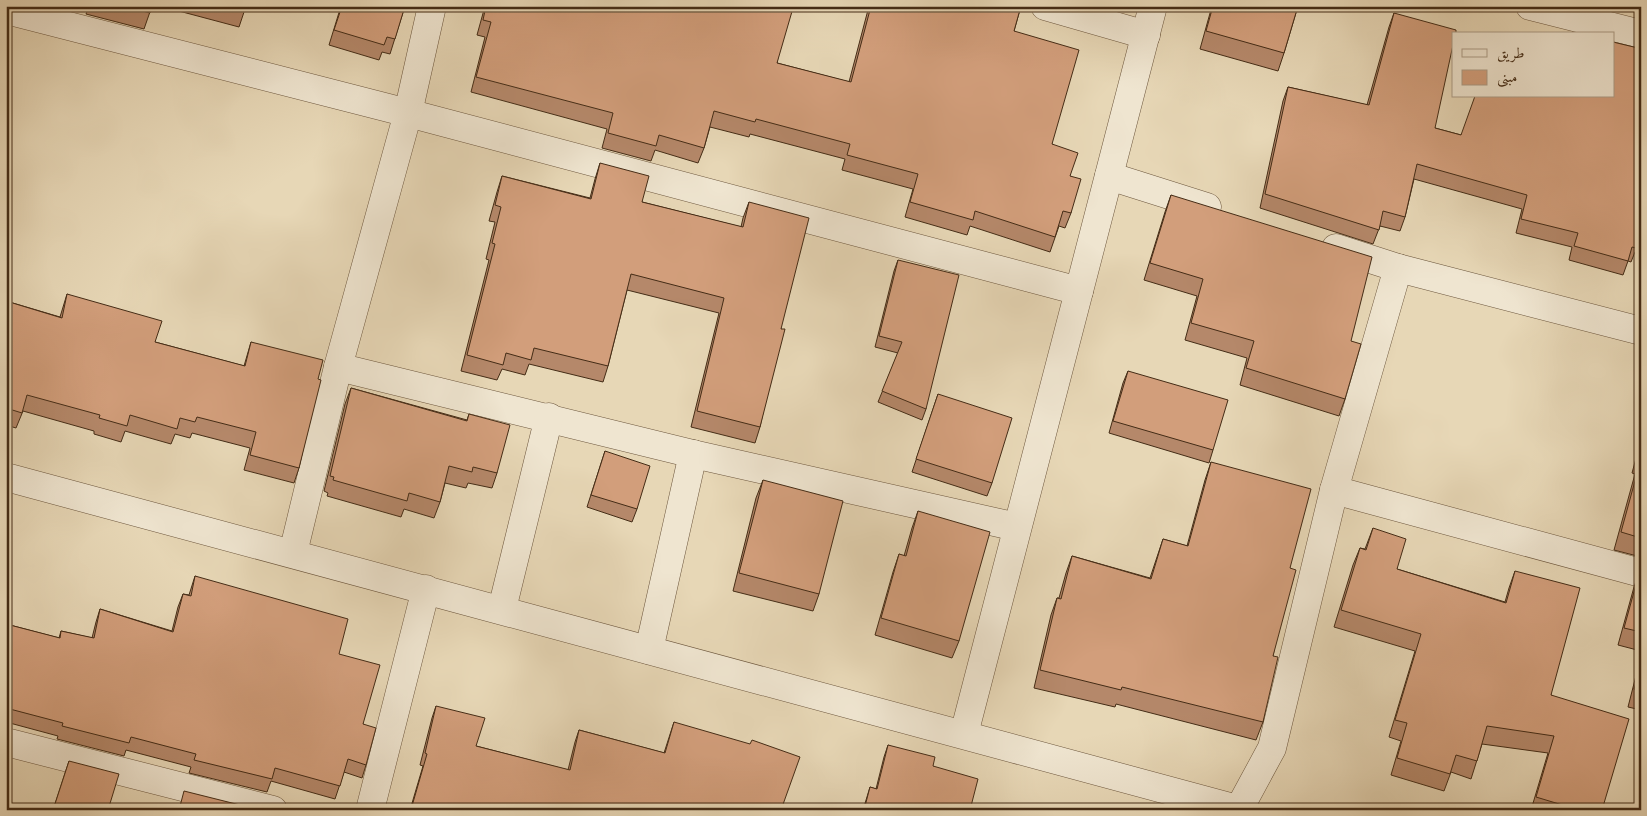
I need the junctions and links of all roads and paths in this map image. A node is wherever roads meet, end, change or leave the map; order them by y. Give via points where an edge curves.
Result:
1 (432, 6) edge
2 (1045, 6) edge
3 (1153, 6) edge
4 (1530, 6) edge
5 (6, 10) edge
6 (1641, 34) edge
7 (1146, 35) junction
8 (408, 113) junction
9 (1108, 176) junction
10 (1230, 215) edge
11 (1314, 241) edge
12 (1398, 268) junction
13 (1079, 291) junction
14 (1641, 331) edge
15 (338, 367) junction
16 (549, 417) junction
17 (692, 454) junction
18 (6, 476) edge
19 (1334, 490) junction
20 (1017, 527) junction
21 (293, 553) junction
22 (1641, 573) edge
23 (426, 589) junction
24 (502, 609) junction
25 (649, 650) junction
26 (964, 734) junction
27 (6, 742) edge
28 (1179, 802) edge
29 (273, 810) edge
30 (370, 810) edge
31 (1240, 810) edge

1 - 8 street
2 - 7 street
3 - 7 street
4 - 6 street
5 - 8 street
7 - 9 street
8 - 13 street
8 - 15 street
9 - 10 street
9 - 13 street
11 - 12 street
12 - 14 street
12 - 19 street
13 - 20 street
15 - 16 street
15 - 21 street
16 - 17 street
16 - 24 street
17 - 20 street
17 - 25 street
18 - 21 street
19 - 22 street
19 - 31 street via 1272,748
20 - 26 street
21 - 23 street
23 - 24 street
23 - 30 street
24 - 25 street
25 - 26 street
26 - 28 street
27 - 29 street
28 - 31 street

